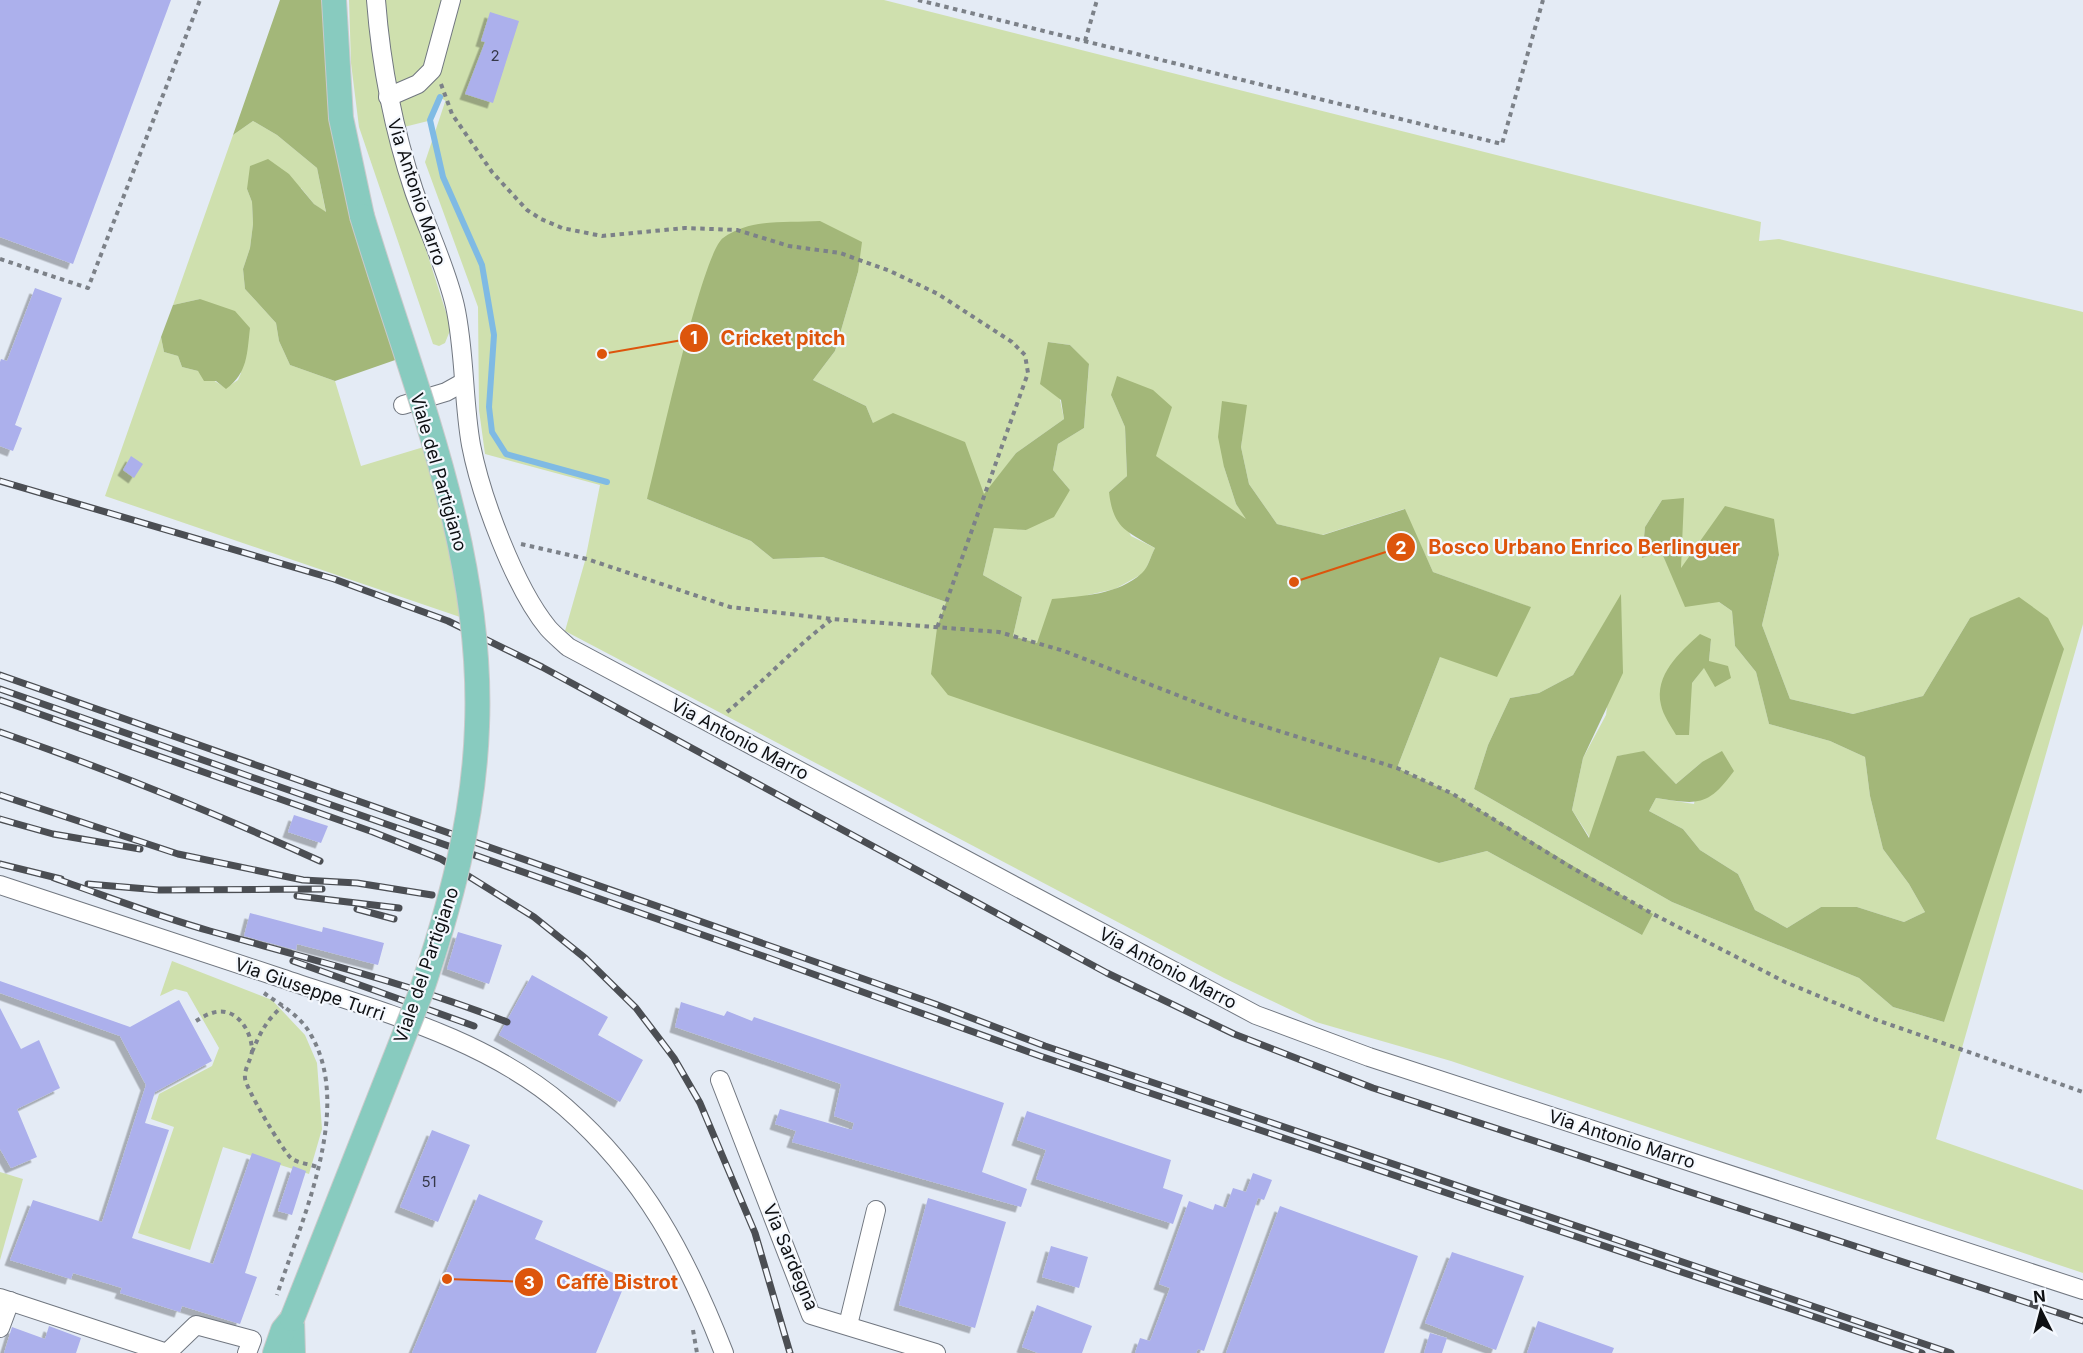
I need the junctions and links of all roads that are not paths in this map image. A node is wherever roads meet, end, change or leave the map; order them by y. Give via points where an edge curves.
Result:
1 (334, 0) edge
2 (376, 0) edge
3 (451, 0) edge
4 (388, 97) junction
5 (464, 382) junction
6 (404, 405) dead end
7 (0, 885) edge
8 (720, 1080) dead end
9 (876, 1210) dead end
10 (2083, 1290) edge
11 (5, 1300) edge
12 (292, 1319) junction
13 (848, 1325) junction
14 (0, 1328) edge
15 (250, 1346) edge
16 (164, 1353) edge
17 (275, 1353) edge
18 (293, 1353) edge
19 (724, 1353) edge
20 (936, 1353) edge

1 - 12 main road, Viale del Partigiano, bridge via 341,118 362,216 447,485 463,555 474,635 477,726 466,830 444,923 420,995
2 - 4 street, Via Antonio Marro
3 - 4 street via 429,72 418,84
4 - 5 street, Via Antonio Marro via 413,188 455,305
5 - 6 street
5 - 10 street, Via Antonio Marro via 471,447 502,540 548,628 568,647 1256,1015 1369,1057
7 - 19 street, Via Giuseppe Turri via 389,1015 480,1051 521,1074 585,1126 634,1182 680,1250
8 - 13 street, Via Sardegna via 811,1315
9 - 13 street
11 - 14 street
11 - 16 street
12 - 17 main road, Viale del Partigiano via 283,1330
12 - 18 main road, Viale del Partigiano
13 - 20 street, Via Sardegna
15 - 16 street via 196,1324

